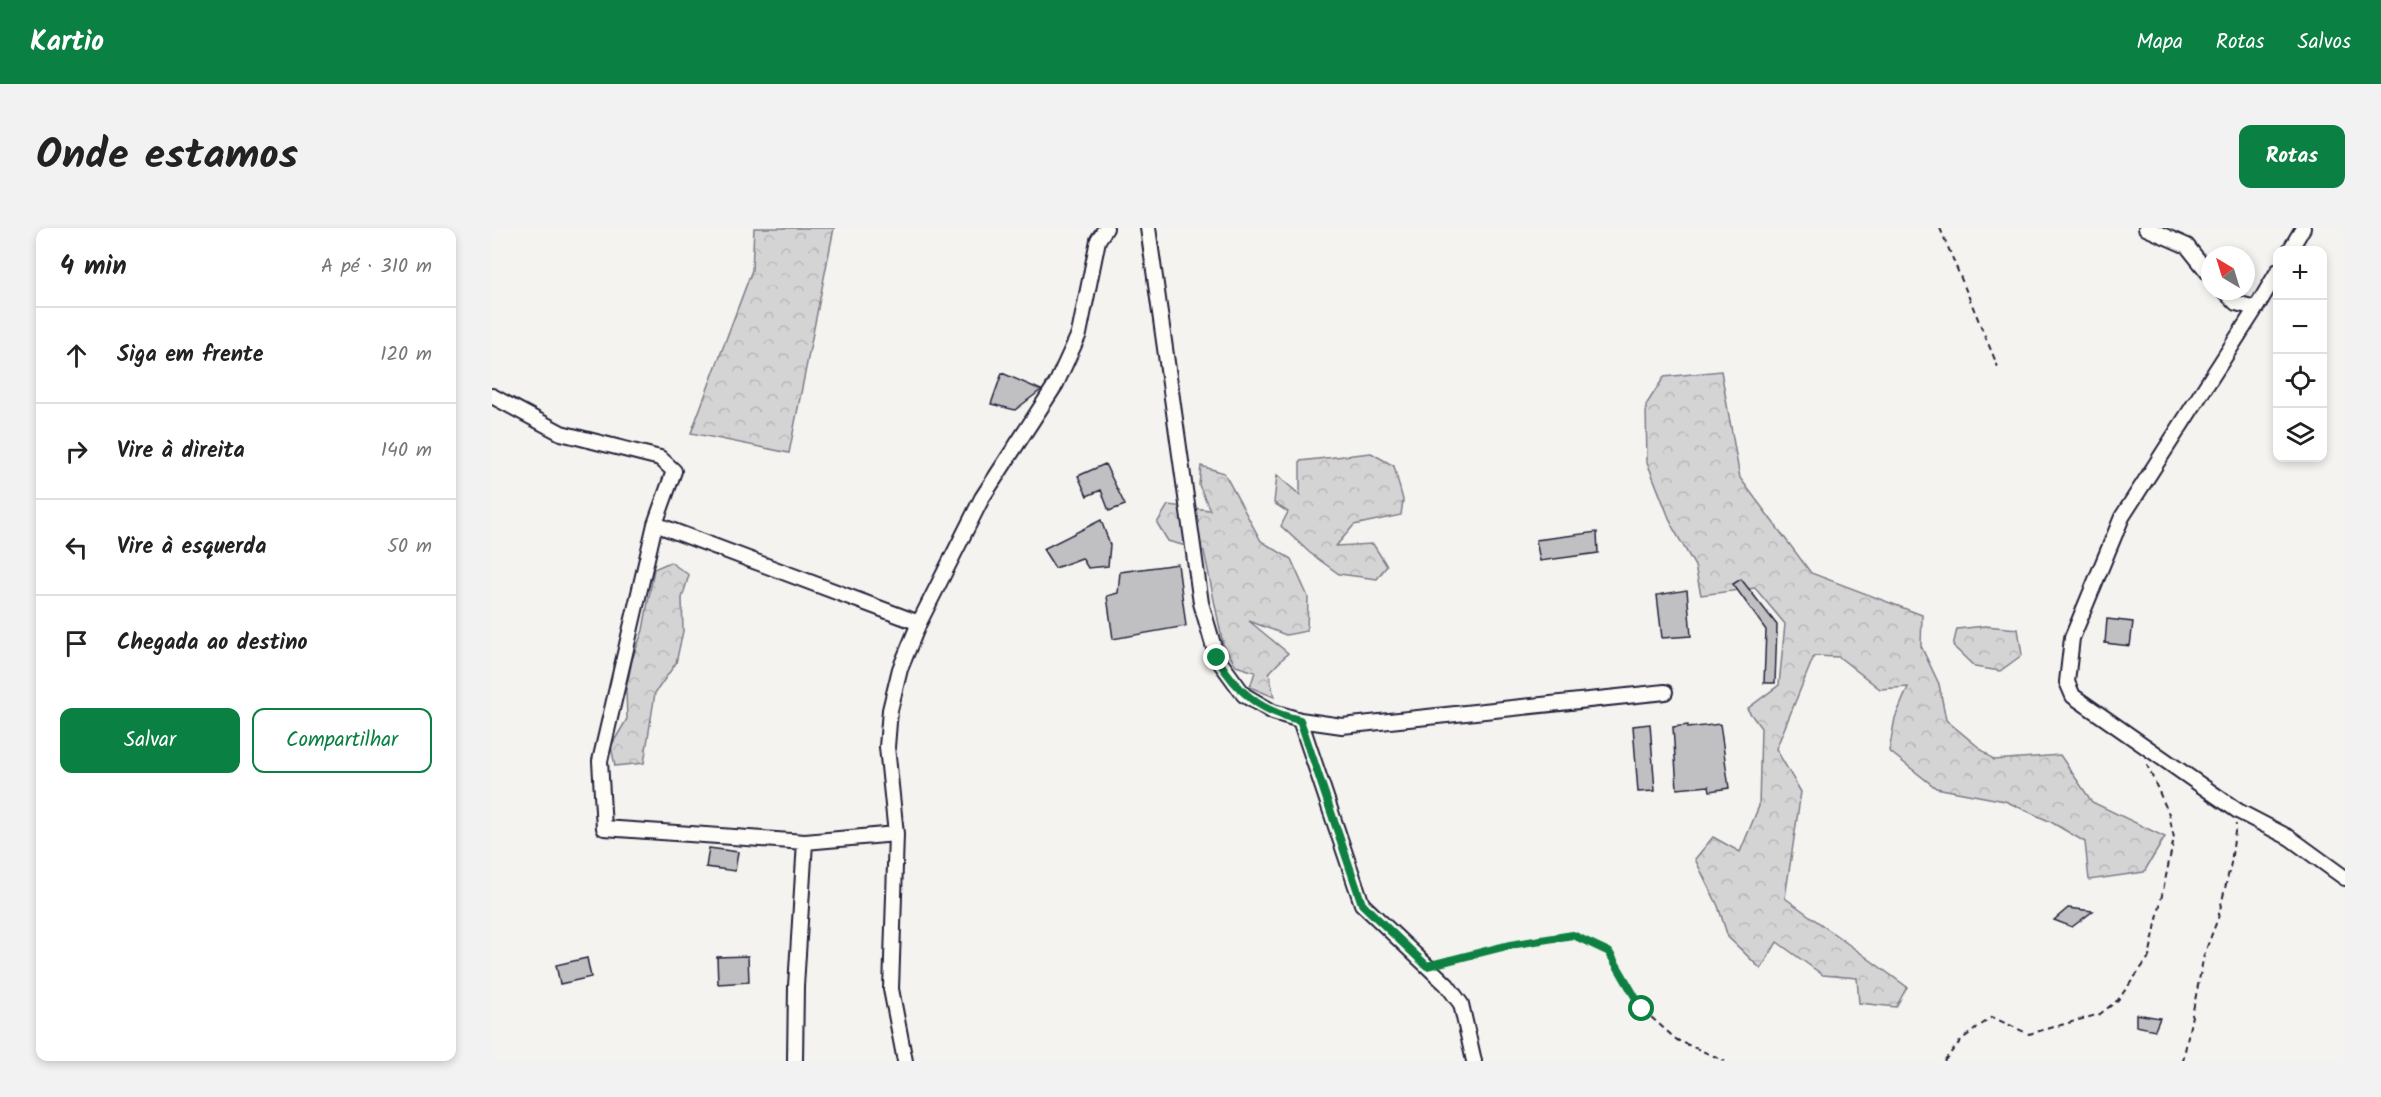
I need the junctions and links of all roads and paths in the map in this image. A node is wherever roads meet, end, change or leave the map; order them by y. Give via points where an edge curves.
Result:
1 (1106, 228) edge
2 (1148, 228) edge
3 (1940, 228) edge
4 (2146, 228) edge
5 (2303, 228) edge
6 (2292, 246) edge
7 (2201, 264) edge
8 (2273, 278) edge
9 (2233, 300) edge
10 (2256, 308) junction
11 (1998, 367) dead end
12 (492, 396) edge
13 (655, 524) junction
14 (919, 623) junction
15 (1665, 692) dead end
16 (1300, 720) junction
17 (2146, 760) dead end
18 (2238, 811) junction
19 (896, 834) junction
20 (805, 842) junction
21 (2345, 878) edge
22 (1427, 966) junction
23 (795, 1061) edge
24 (905, 1061) edge
25 (1474, 1061) edge
26 (1725, 1061) edge
27 (1944, 1061) edge
28 (2183, 1061) edge

1 - 14 street via 1098,240 1079,334 1056,384 982,498
2 - 16 street via 1201,603 1217,658 1244,695 1273,712
3 - 11 path
4 - 7 street via 2187,246
5 - 6 street
8 - 10 street
9 - 10 street
10 - 18 street via 2122,517 2072,638 2067,682 2073,696
12 - 13 street via 561,433 660,458 674,471
13 - 14 street
13 - 20 street via 600,761 604,828
14 - 19 street via 900,669 890,710 887,747
15 - 16 street via 1342,726
16 - 22 street via 1362,904
17 - 27 path via 2169,814 2174,838 2148,957 2118,1000 2100,1014 2029,1034 1992,1017 1962,1039
18 - 21 street via 2290,838
18 - 28 path via 2231,863 2204,956
19 - 20 street
19 - 24 street via 891,989
20 - 23 street
22 - 25 street via 1461,1004
22 - 26 path via 1510,945 1573,935 1609,952 1642,1009 1677,1040

